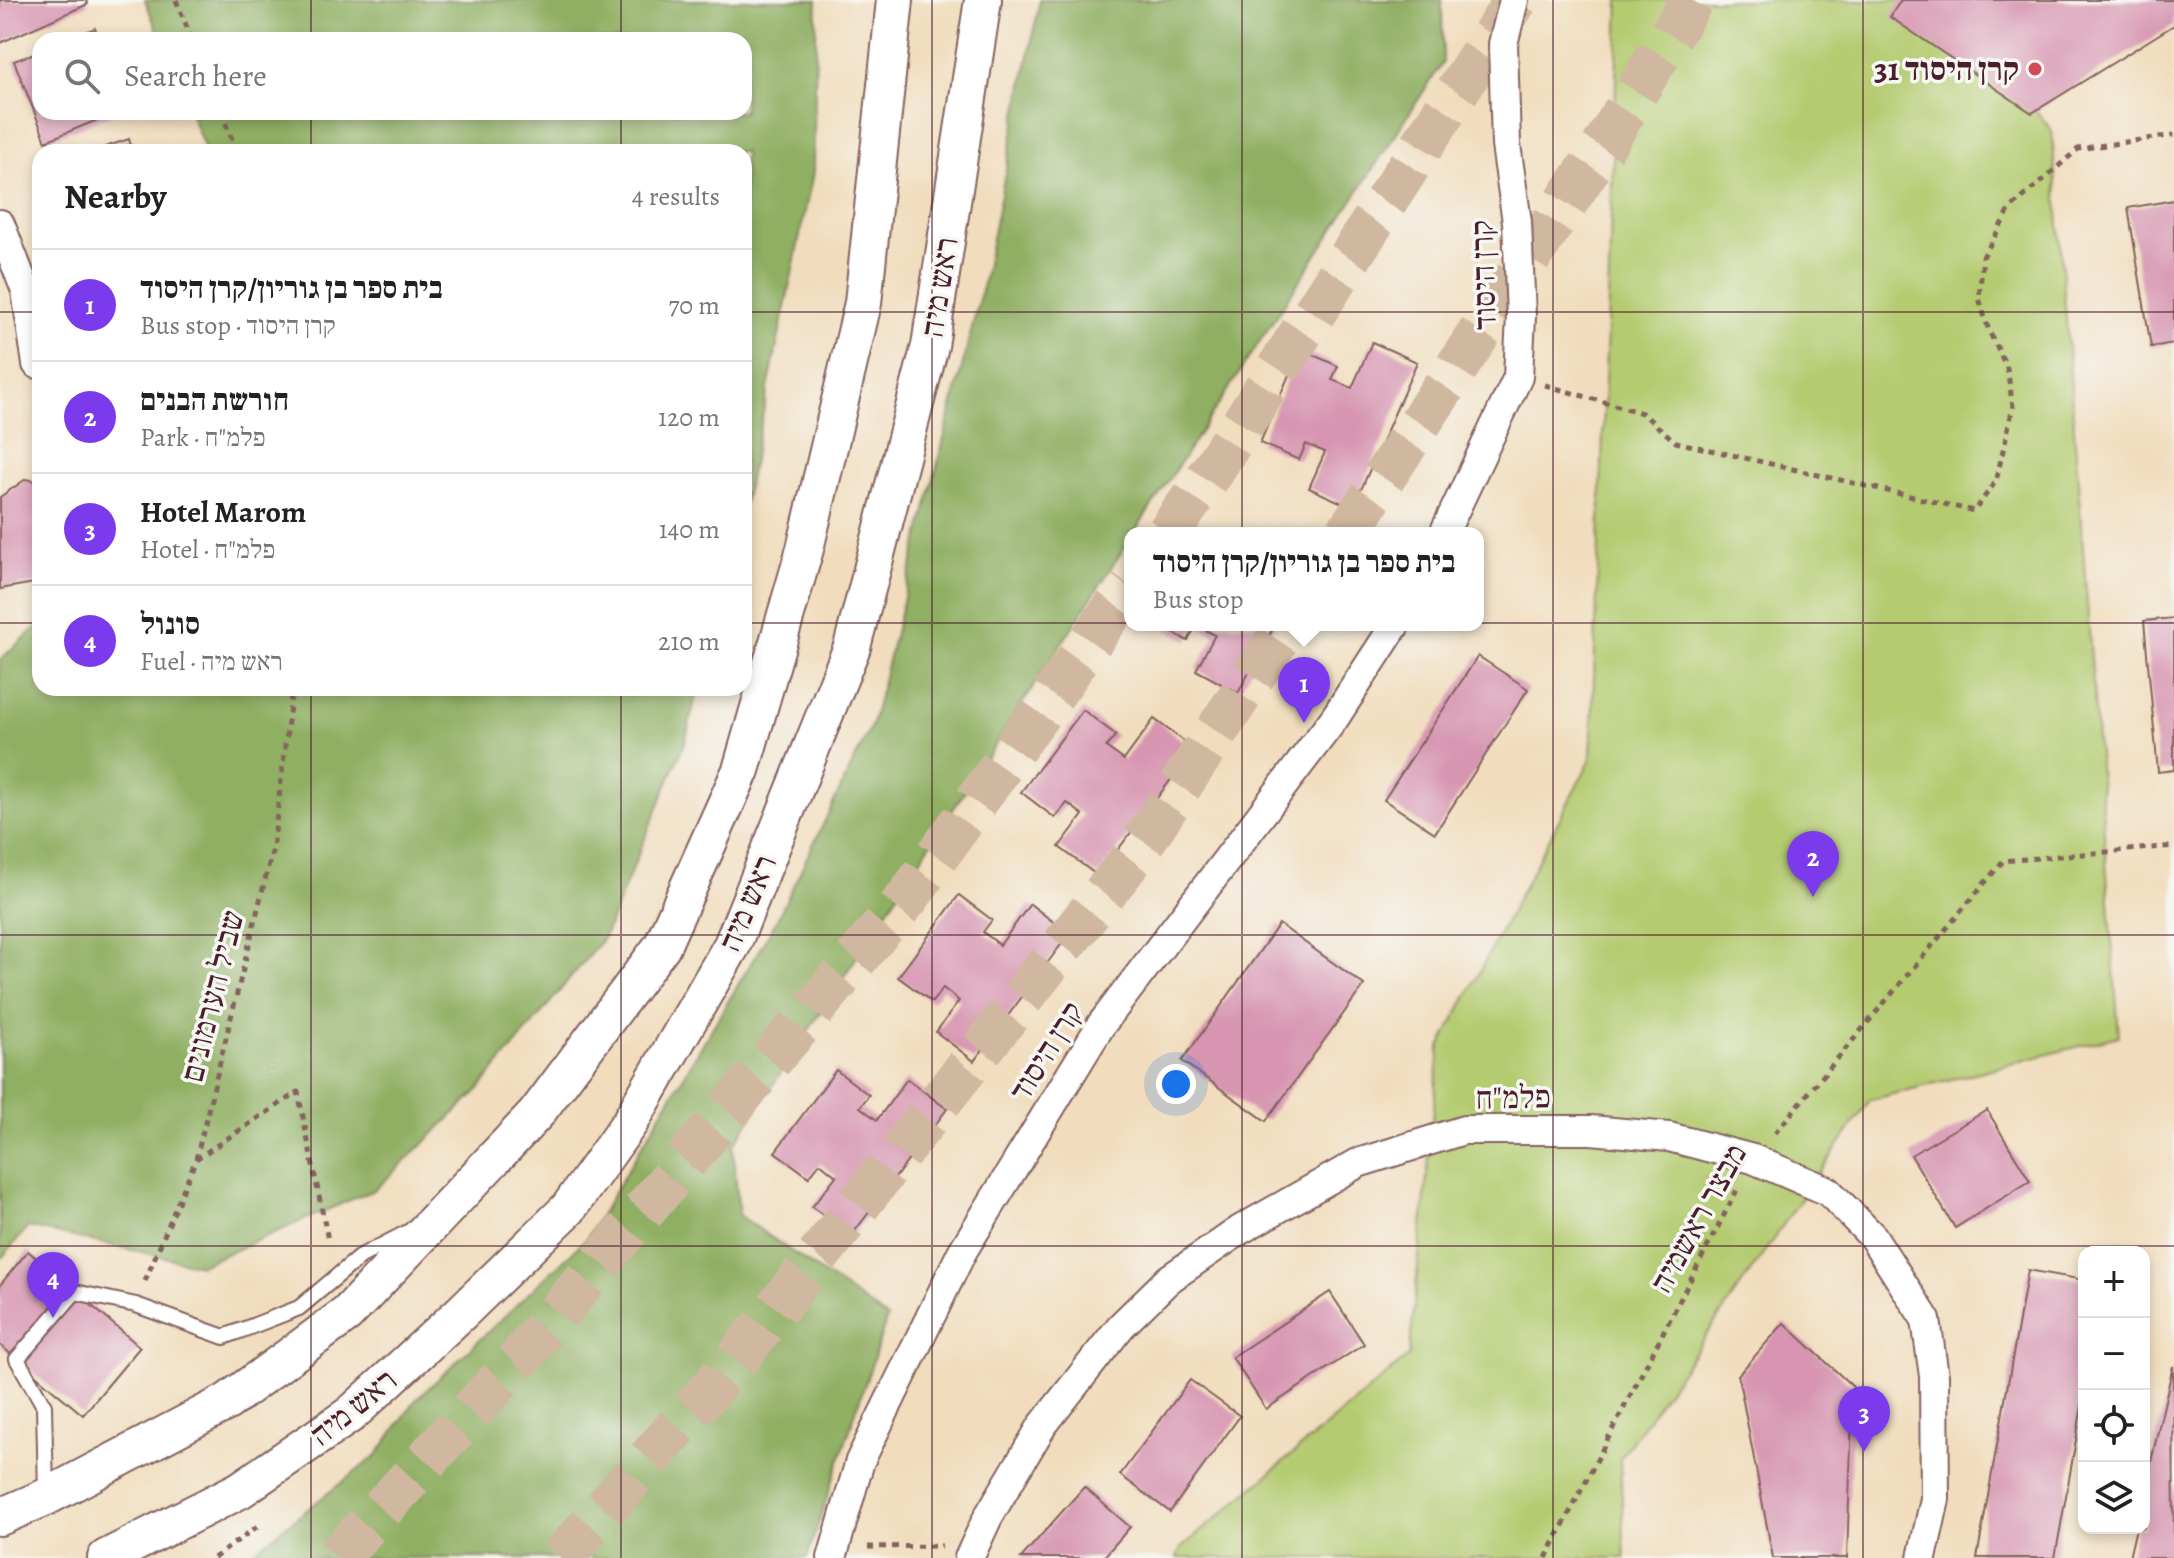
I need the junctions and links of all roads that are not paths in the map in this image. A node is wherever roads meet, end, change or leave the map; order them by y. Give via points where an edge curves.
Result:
1 (983, 0) edge
2 (1514, 0) edge
3 (894, 1) edge
4 (0, 224) edge
5 (32, 331) edge
6 (1447, 527) edge
7 (1391, 631) edge
8 (442, 1215) junction
9 (46, 1497) junction
10 (0, 1517) edge
11 (972, 1552) edge
12 (833, 1553) edge
13 (106, 1558) edge
14 (1922, 1558) edge

1 - 13 street, ראש מיה via 930,346 852,647 732,945 630,1122 568,1209 351,1414 240,1490
2 - 6 street, קרן היסוד via 1503,44 1506,145 1517,222 1518,377
3 - 8 street, ראש מיה via 863,303 805,549 741,770 662,946 536,1114
4 - 5 street via 26,291
7 - 12 street, קרן היסוד via 1334,719 1101,1025 962,1252 860,1461
8 - 9 street, ראש מיה via 347,1314 227,1402
8 - 9 lane via 361,1256 299,1308 224,1337 136,1305 75,1292 17,1359 44,1406
9 - 10 street, ראש מיה
11 - 14 street, פלמ"ח via 1042,1426 1121,1326 1169,1279 1240,1230 1358,1163 1464,1130 1591,1130 1669,1137 1753,1159 1828,1191 1873,1237 1926,1320 1934,1376 1935,1499

